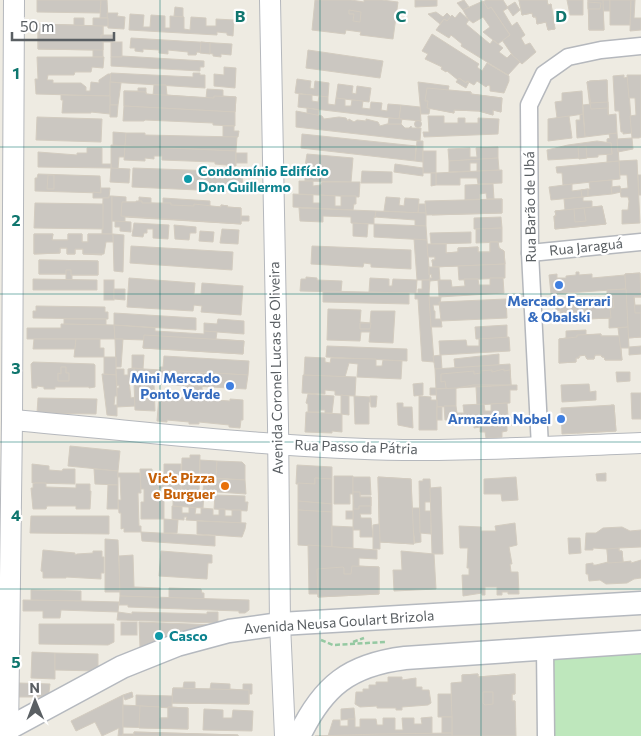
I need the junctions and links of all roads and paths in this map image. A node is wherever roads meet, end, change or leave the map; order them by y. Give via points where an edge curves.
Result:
1 (14, 0) edge
2 (270, 0) edge
3 (641, 46) edge
4 (7, 157) edge
5 (641, 242) edge
6 (530, 253) junction
7 (12, 420) junction
8 (641, 443) edge
9 (278, 444) junction
10 (540, 447) junction
11 (641, 603) edge
12 (280, 624) junction
13 (641, 642) edge
14 (545, 648) junction
15 (5, 732) edge
16 (285, 736) edge
17 (299, 736) edge
18 (546, 736) edge

1 - 4 street
2 - 9 street, Avenida Coronel Lucas de Oliveira
3 - 6 street, Rua Barão de Ubá via 568,57 544,74 529,105
4 - 7 street
5 - 6 street, Rua Jaraguá
6 - 10 street, Rua Barão de Ubá
7 - 9 street, Rua Passo da Pátria
7 - 15 street
8 - 10 street, Rua Passo da Pátria
9 - 10 street, Rua Passo da Pátria via 404,450
9 - 12 street, Avenida Coronel Lucas de Oliveira
11 - 12 main road, Avenida Neusa Goulart Brizola
12 - 15 main road, Avenida Neusa Goulart Brizola via 229,631 177,645 122,667
12 - 16 street, Avenida Coronel Lucas de Oliveira
13 - 14 main road
14 - 17 main road via 405,658 378,663 347,676 326,692 308,716
14 - 18 street

